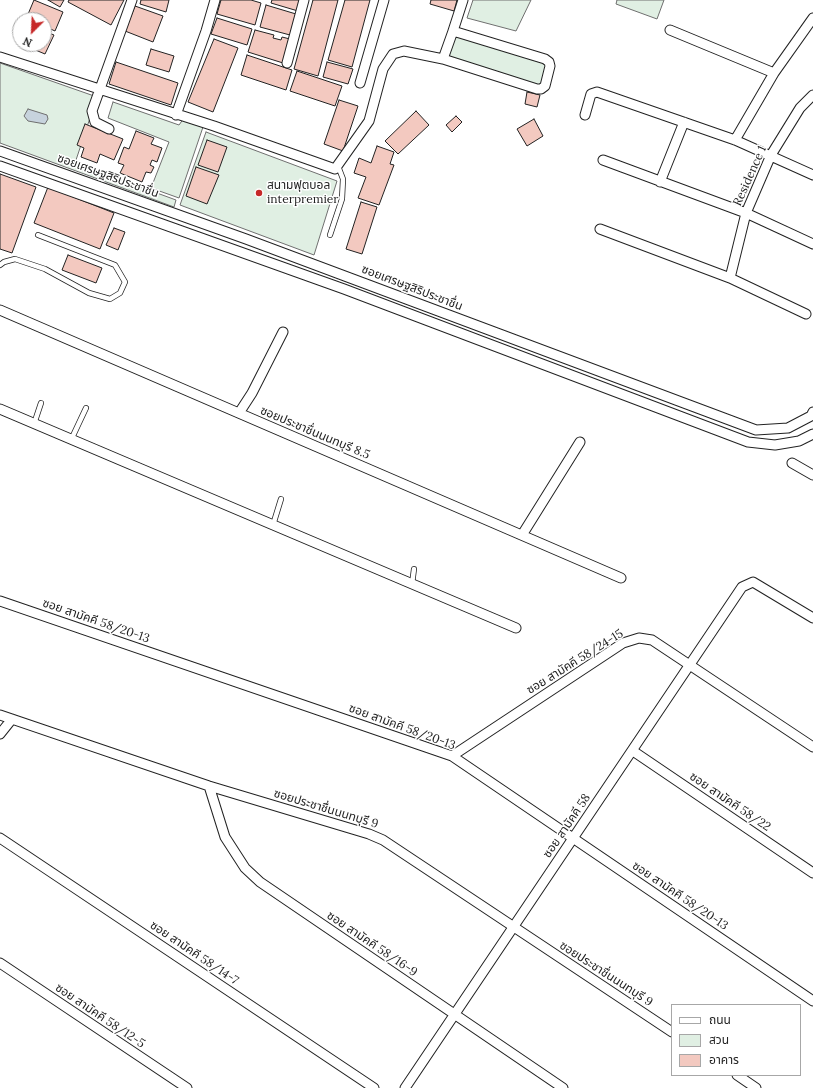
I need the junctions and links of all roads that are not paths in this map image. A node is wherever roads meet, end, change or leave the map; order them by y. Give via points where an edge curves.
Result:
1 (132, 0) edge
2 (214, 0) edge
3 (304, 0) edge
4 (384, 0) edge
5 (463, 0) edge
6 (813, 18) edge
7 (670, 30) dead end
8 (453, 31) junction
9 (0, 57) edge
10 (443, 59) junction
11 (287, 63) dead end
12 (774, 73) junction
13 (360, 83) dead end
14 (98, 89) junction
15 (813, 95) edge
16 (176, 115) junction
17 (584, 115) dead end
18 (684, 122) junction
19 (109, 129) dead end
20 (735, 140) junction
21 (0, 151) edge
22 (771, 155) junction
23 (603, 160) dead end
24 (0, 166) edge
25 (338, 166) junction
26 (813, 175) edge
27 (660, 182) junction
28 (746, 213) junction
29 (600, 229) dead end
30 (38, 235) dead end
31 (330, 235) dead end
32 (813, 244) edge
33 (0, 265) edge
34 (730, 278) junction
35 (0, 310) edge
36 (806, 314) dead end
37 (283, 332) dead end
38 (41, 403) dead end
39 (86, 408) dead end
40 (0, 409) edge
41 (813, 412) edge
42 (239, 413) junction
43 (34, 424) junction
44 (813, 434) edge
45 (72, 440) junction
46 (580, 442) dead end
47 (792, 463) dead end
48 (813, 475) edge
49 (281, 499) dead end
50 (273, 525) junction
51 (522, 535) junction
52 (414, 569) dead end
53 (621, 578) dead end
54 (412, 584) junction
55 (0, 601) edge
56 (813, 618) edge
57 (516, 628) dead end
58 (689, 664) junction
59 (0, 715) edge
60 (12, 719) junction
61 (0, 734) edge
62 (813, 747) edge
63 (632, 751) junction
64 (452, 756) junction
65 (209, 786) junction
66 (0, 838) edge
67 (573, 838) junction
68 (813, 873) edge
69 (513, 927) junction
70 (0, 963) edge
71 (813, 1001) edge
72 (454, 1015) junction
73 (671, 1031) edge
74 (738, 1076) edge
75 (187, 1088) edge
76 (374, 1088) edge
77 (406, 1088) edge
78 (563, 1088) edge
79 (756, 1088) edge

1 - 14 street
2 - 16 street via 206,32
3 - 11 street
4 - 13 street
5 - 8 street
6 - 12 street
7 - 12 street
8 - 10 street
8 - 10 street via 545,59 550,66 545,86 537,89
9 - 14 street
10 - 25 street via 404,51 393,54 383,69 369,121
12 - 20 street
14 - 16 street
14 - 19 street via 92,111 93,117 95,122
15 - 22 street, Residence 1 via 800,108
16 - 25 street via 214,126 329,168 335,169
17 - 18 street via 591,94 597,92
18 - 20 street
18 - 27 street
20 - 22 street
21 - 41 street, ซอยเศรษฐสิริประชาชื่น via 246,239 756,430 788,428 811,416
22 - 26 street
22 - 28 street, Residence 1
23 - 27 street
24 - 44 street, ซอยเศรษฐสิริประชาชื่น via 344,289 748,442 775,445 799,441
25 - 31 lane via 343,179 342,199
27 - 28 street
28 - 32 street
28 - 34 street, Residence 1
29 - 34 street
30 - 33 lane via 115,265 126,282 120,293 110,299 89,293 45,269 15,259
34 - 36 street
35 - 42 street, ซอยประชาชื่นนนทบุรี 8.5
37 - 42 street
38 - 43 lane
39 - 45 lane
40 - 43 street
42 - 51 street, ซอยประชาชื่นนนทบุรี 8.5
43 - 45 street
45 - 50 street
46 - 51 street
47 - 48 street
49 - 50 lane
50 - 54 street
51 - 53 street, ซอยประชาชื่นนนทบุรี 8.5
52 - 54 lane
54 - 57 street
55 - 64 street, ซอย สามัคคี 58/20-13
56 - 58 street, ซอย สามัคคี 58 via 753,582 742,586
58 - 62 street, ซอย สามัคคี 58/24-15
58 - 63 street, ซอย สามัคคี 58
58 - 64 street, ซอย สามัคคี 58/24-15 via 652,640 633,639 623,643
59 - 60 street, ซอยประชาชื่นนนทบุรี 9
60 - 61 street
60 - 65 street, ซอยประชาชื่นนนทบุรี 9
63 - 67 street, ซอย สามัคคี 58
63 - 68 street, ซอย สามัคคี 58/22
64 - 67 street, ซอย สามัคคี 58/20-13
65 - 69 street, ซอยประชาชื่นนนทบุรี 9 via 383,840
65 - 72 street, ซอย สามัคคี 58/16-9 via 225,837 245,868 260,882
66 - 76 street, ซอย สามัคคี 58/14-7
67 - 69 street, ซอย สามัคคี 58
67 - 71 street, ซอย สามัคคี 58/20-13
69 - 72 street, ซอย สามัคคี 58
69 - 73 street, ซอยประชาชื่นนนทบุรี 9
70 - 75 street, ซอย สามัคคี 58/12-5
72 - 77 street, ซอย สามัคคี 58
72 - 78 street, ซอย สามัคคี 58/16-9
74 - 79 street

